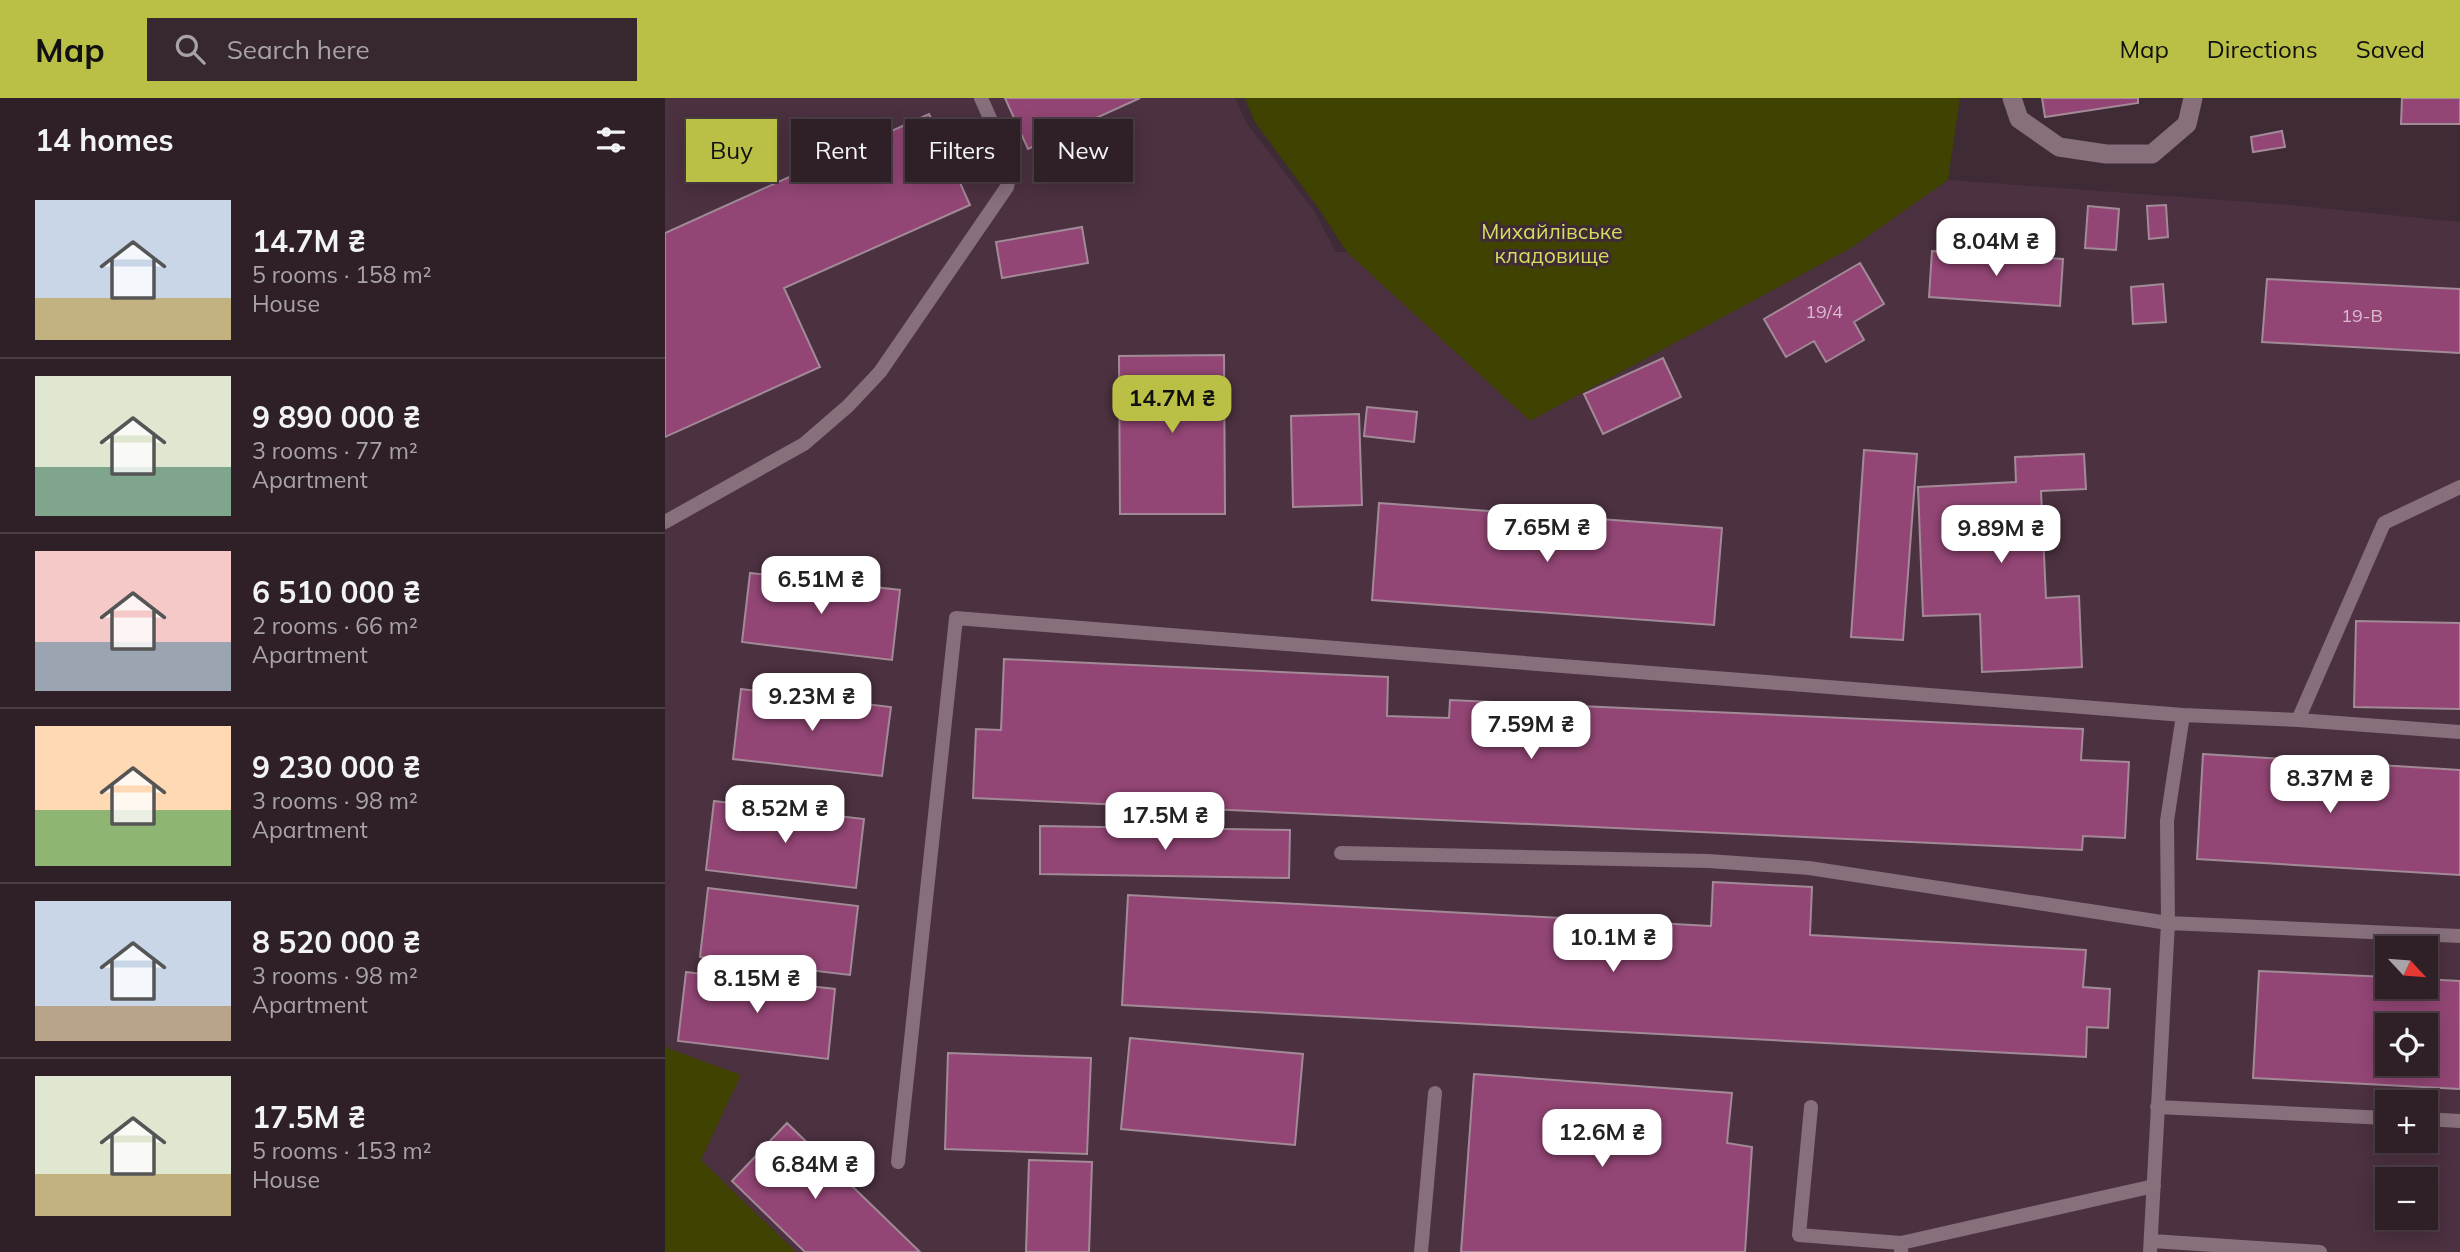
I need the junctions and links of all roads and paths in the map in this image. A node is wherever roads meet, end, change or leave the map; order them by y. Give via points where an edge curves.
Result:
1 (981, 98) edge
2 (2012, 98) edge
3 (2193, 98) edge
4 (2460, 487) edge
5 (665, 522) edge
6 (2183, 715) junction
7 (2298, 720) junction
8 (2460, 732) edge
9 (1341, 853) dead end
10 (2168, 923) junction
11 (2460, 936) edge
12 (1434, 1093) dead end
13 (1811, 1107) dead end
14 (2157, 1107) junction
15 (2375, 1117) edge
16 (2438, 1120) edge
17 (2460, 1121) edge
18 (898, 1162) dead end
19 (2154, 1186) junction
20 (2151, 1247) edge
21 (1901, 1248) edge
22 (1421, 1252) edge
23 (2320, 1252) edge

1 - 5 lane via 1011,166 1007,187 880,372 804,444
2 - 3 street via 2019,119 2059,147 2152,155 2187,124
4 - 7 lane via 2384,523
6 - 7 lane
6 - 10 lane via 2167,821
6 - 18 lane via 956,618
7 - 8 lane
9 - 10 lane via 1708,861 1809,868
10 - 11 lane
10 - 14 lane
12 - 22 lane
13 - 21 lane via 1799,1235
14 - 15 lane
14 - 19 lane
16 - 17 lane
19 - 20 lane
19 - 21 lane
20 - 23 lane

